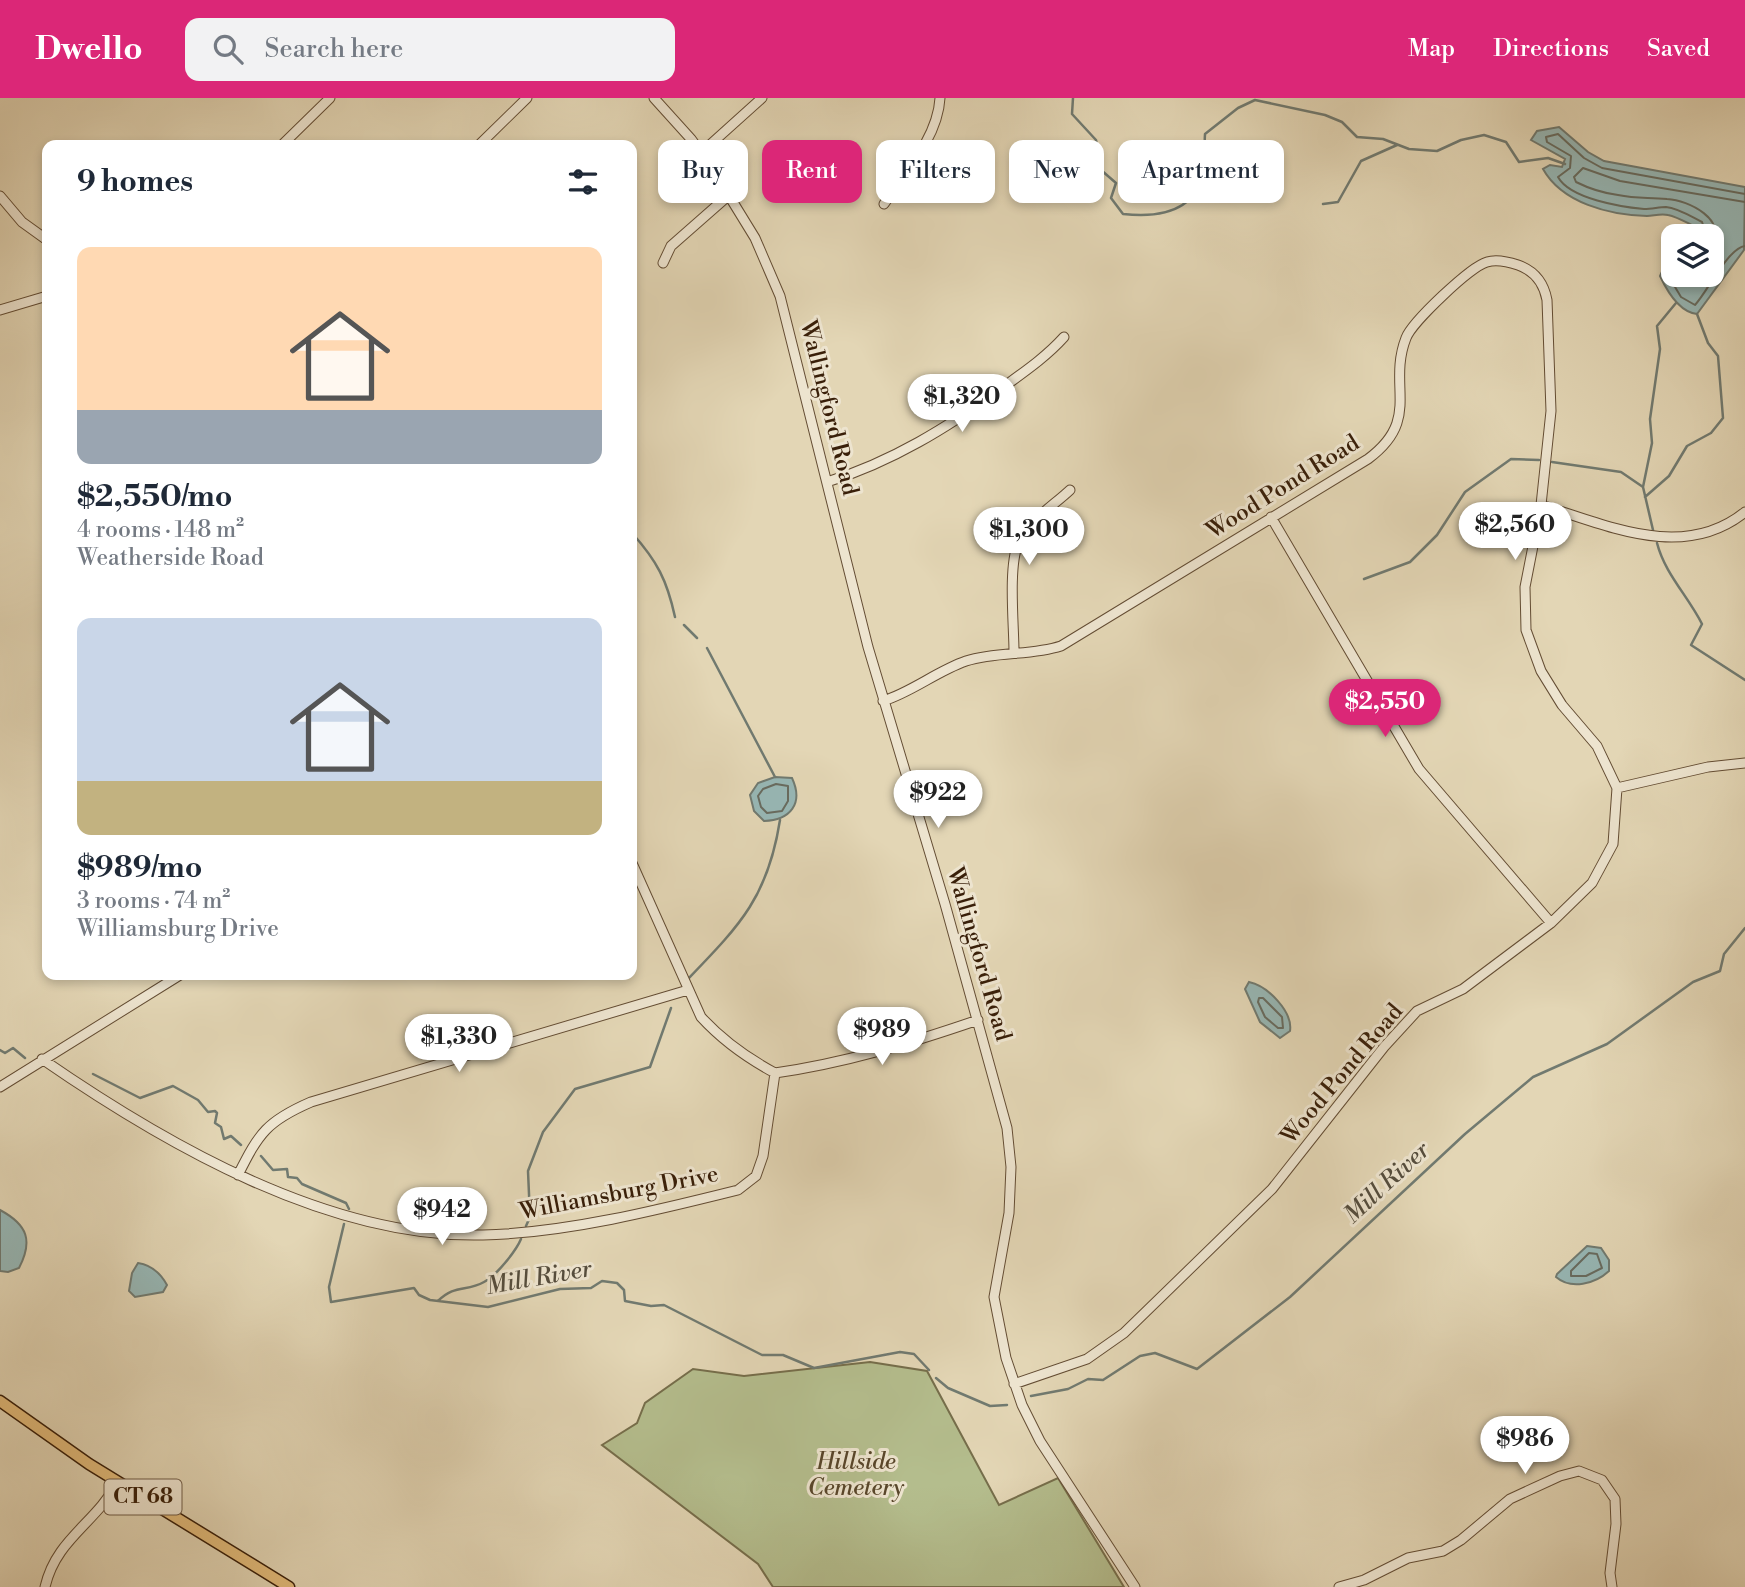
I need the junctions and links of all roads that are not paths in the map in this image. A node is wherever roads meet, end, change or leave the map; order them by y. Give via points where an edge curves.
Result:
1 (330, 98) edge
2 (527, 98) edge
3 (654, 98) edge
4 (762, 98) edge
5 (940, 98) edge
6 (287, 140) edge
7 (483, 140) edge
8 (691, 140) edge
9 (715, 140) edge
10 (0, 196) edge
11 (720, 203) edge
12 (734, 203) edge
13 (884, 204) dead end
14 (42, 236) edge
15 (663, 263) dead end
16 (42, 297) edge
17 (0, 310) edge
18 (1064, 337) dead end
19 (828, 482) junction
20 (1070, 490) dead end
21 (1541, 505) junction
22 (1745, 512) edge
23 (1271, 517) junction
24 (1014, 652) junction
25 (883, 701) junction
26 (1745, 763) edge
27 (1617, 788) junction
28 (637, 874) edge
29 (1551, 923) junction
30 (172, 980) edge
31 (688, 990) junction
32 (978, 1020) junction
33 (42, 1059) junction
34 (775, 1073) junction
35 (0, 1087) edge
36 (238, 1175) junction
37 (1014, 1384) junction
38 (0, 1401) edge
39 (118, 1482) junction
40 (45, 1587) edge
41 (289, 1587) edge
42 (1135, 1587) edge
43 (1339, 1587) edge
44 (1612, 1587) edge

1 - 6 street
2 - 7 street
3 - 8 street, Wallingford Road
4 - 9 street
5 - 13 street via 923,147
10 - 14 street
11 - 15 street via 671,246
12 - 19 street, Wallingford Road via 774,278
16 - 17 street
18 - 19 street via 1050,354 944,429 874,466
19 - 25 street, Wallingford Road
20 - 24 street via 1028,528 1017,545
21 - 22 street via 1645,536 1679,539 1704,534
21 - 23 street, Wood Pond Road via 1550,411 1547,300 1542,284 1530,271 1493,261 1471,272 1406,336 1401,407 1395,431 1386,443
21 - 27 street, Wood Pond Road via 1525,587 1526,630 1541,671 1562,705 1597,746
23 - 24 street, Wood Pond Road via 1061,646 1040,653
23 - 29 street via 1419,769
24 - 25 street, Wood Pond Road via 963,662
25 - 32 street, Wallingford Road
26 - 27 street
27 - 29 street, Wood Pond Road via 1613,844 1592,883
28 - 31 street
29 - 37 street, Wood Pond Road via 1463,989 1417,1011 1272,1189 1124,1333 1087,1359
30 - 33 street
31 - 34 street via 701,1017 718,1036
31 - 36 street via 311,1102 267,1126
32 - 34 street via 832,1065
32 - 37 street, Wallingford Road via 1009,1139 1009,1213 993,1297
33 - 35 street
33 - 36 street, Williamsburg Drive via 105,1103
34 - 36 street, Williamsburg Drive via 763,1156 756,1176 738,1190 545,1231 481,1235 414,1230 331,1211
37 - 42 street, Wallingford Road via 1041,1441
38 - 39 main road, CT 68
39 - 40 street via 100,1510 58,1553
39 - 41 main road, CT 68
43 - 44 street via 1409,1558 1443,1551 1510,1499 1579,1471 1602,1480 1615,1499

